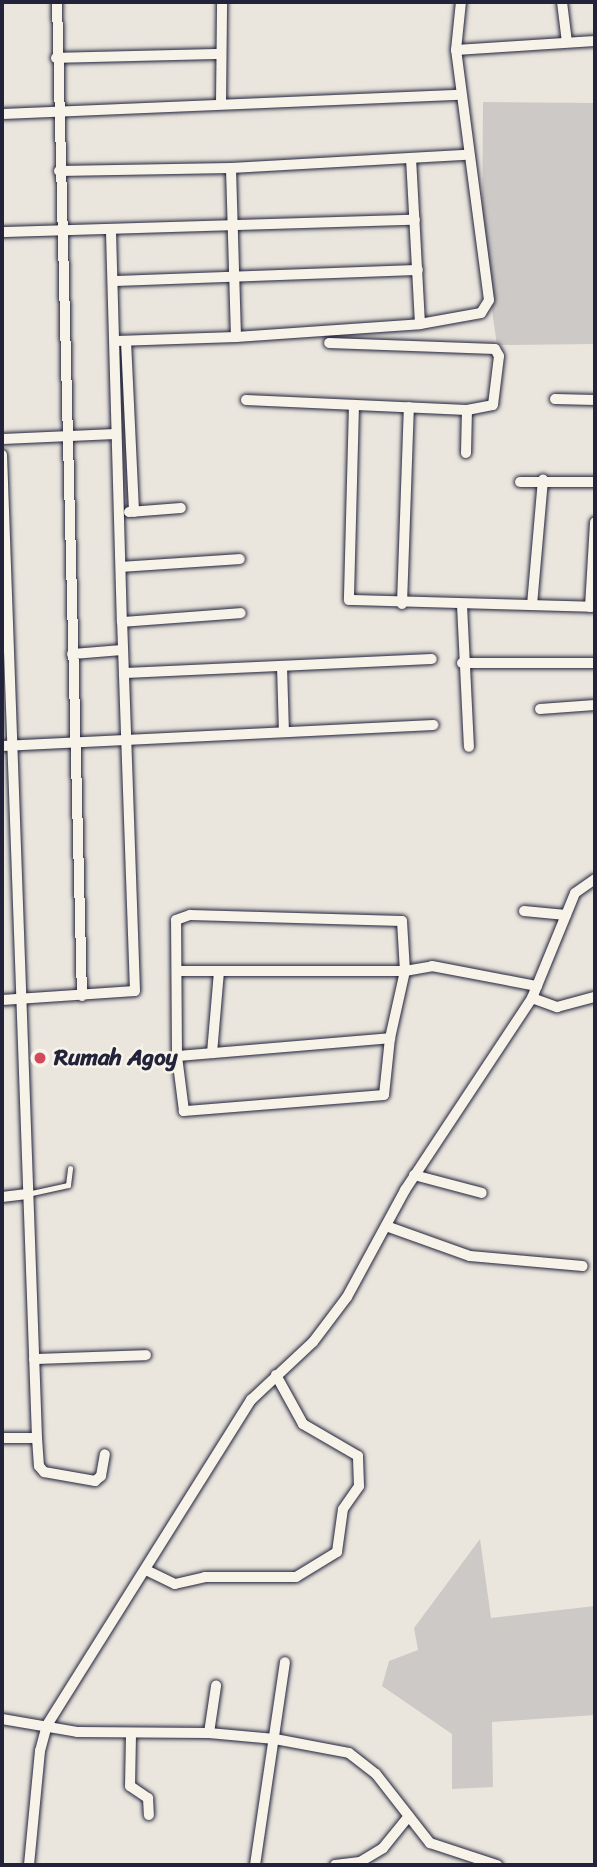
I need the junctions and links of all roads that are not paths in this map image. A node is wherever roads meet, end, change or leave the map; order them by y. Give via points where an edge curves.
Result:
1 (57, 2) edge
2 (222, 2) edge
3 (461, 2) edge
4 (562, 2) edge
5 (567, 41) junction
6 (595, 41) edge
7 (456, 50) junction
8 (221, 54) junction
9 (56, 58) junction
10 (461, 95) junction
11 (221, 104) junction
12 (57, 111) junction
13 (2, 114) edge
14 (467, 155) junction
15 (411, 159) junction
16 (231, 167) junction
17 (59, 171) junction
18 (415, 220) junction
19 (234, 228) junction
20 (61, 230) junction
21 (2, 232) edge
22 (111, 232) junction
23 (418, 270) junction
24 (236, 278) junction
25 (114, 281) junction
26 (420, 324) junction
27 (236, 337) junction
28 (121, 341) junction
29 (329, 343) dead end
30 (555, 399) dead end
31 (246, 400) dead end
32 (595, 400) edge
33 (354, 405) junction
34 (409, 407) junction
35 (467, 410) junction
36 (116, 434) junction
37 (68, 435) junction
38 (2, 439) edge
39 (466, 453) dead end
40 (2, 455) edge
41 (543, 479) junction
42 (520, 482) dead end
43 (595, 482) edge
44 (181, 508) dead end
45 (134, 512) junction
46 (119, 513) junction
47 (595, 522) edge
48 (240, 559) dead end
49 (121, 567) junction
50 (402, 604) junction
51 (462, 605) junction
52 (532, 605) junction
53 (592, 607) edge
54 (241, 613) dead end
55 (122, 622) junction
56 (123, 650) junction
57 (72, 654) junction
58 (432, 659) dead end
59 (462, 663) junction
60 (595, 663) edge
61 (282, 666) junction
62 (125, 673) junction
63 (595, 705) edge
64 (540, 709) dead end
65 (433, 725) dead end
66 (284, 732) junction
67 (128, 741) junction
68 (75, 744) junction
69 (2, 746) edge
70 (15, 746) junction
71 (469, 747) dead end
72 (595, 879) edge
73 (524, 911) dead end
74 (566, 915) junction
75 (178, 971) junction
76 (219, 971) junction
77 (405, 971) junction
78 (537, 986) junction
79 (82, 996) junction
80 (23, 997) junction
81 (595, 997) edge
82 (532, 998) junction
83 (2, 1000) edge
84 (390, 1038) junction
85 (212, 1053) junction
86 (177, 1056) junction
87 (70, 1168) dead end
88 (414, 1175) junction
89 (482, 1193) dead end
90 (27, 1194) junction
91 (2, 1197) edge
92 (386, 1226) junction
93 (583, 1266) dead end
94 (146, 1355) dead end
95 (33, 1359) junction
96 (276, 1375) junction
97 (2, 1438) edge
98 (37, 1438) junction
99 (105, 1454) dead end
100 (146, 1570) junction
101 (285, 1662) dead end
102 (216, 1686) dead end
103 (2, 1719) edge
104 (47, 1725) junction
105 (209, 1733) junction
106 (131, 1735) junction
107 (275, 1739) junction
108 (149, 1815) dead end
109 (409, 1816) junction
110 (29, 1865) edge
111 (255, 1865) edge
112 (335, 1865) edge
113 (497, 1865) edge

1 - 9 street
2 - 8 street
3 - 7 street
4 - 5 street
5 - 6 street
5 - 7 street
7 - 10 street
8 - 9 street
8 - 11 street
9 - 12 street
10 - 11 street
10 - 14 street
11 - 12 street
12 - 13 street
12 - 17 street
14 - 15 street
14 - 26 street via 487,308
15 - 16 street
15 - 18 street
16 - 17 street
16 - 19 street
17 - 20 street
18 - 19 street
18 - 23 street
19 - 22 street
19 - 24 street
20 - 21 street
20 - 22 street
20 - 37 street
22 - 25 street
23 - 24 street
23 - 26 street
24 - 25 street
24 - 27 street
25 - 28 street
26 - 27 street
27 - 28 street
28 - 36 street
28 - 45 street
29 - 35 street via 495,349 499,356 493,405
30 - 32 street
31 - 33 street
33 - 34 street
33 - 50 street via 347,595 357,602
34 - 35 street
34 - 50 street
35 - 39 street
36 - 37 street
36 - 46 street
37 - 38 street
37 - 57 street
40 - 70 street
41 - 42 street
41 - 43 street
41 - 52 street
44 - 45 street
45 - 46 street
46 - 49 street
47 - 53 street
48 - 49 street
49 - 55 street
50 - 51 street
51 - 52 street
51 - 59 street
52 - 53 street
54 - 55 street
55 - 56 street
56 - 57 street
56 - 62 street
57 - 68 street
58 - 61 street
59 - 60 street
59 - 71 street
61 - 62 street
61 - 66 street
62 - 67 street
63 - 64 street
65 - 66 street
66 - 67 street
67 - 68 street
67 - 79 street via 137,987 129,994
68 - 70 street
68 - 79 street
69 - 70 street
70 - 80 street
72 - 74 street via 577,888
73 - 74 street
74 - 78 street
75 - 76 street
75 - 77 street via 176,920 190,915 400,920 406,927
75 - 86 street
76 - 77 street
76 - 85 street
77 - 78 street via 455,968
77 - 84 street
78 - 82 street
79 - 80 street
80 - 83 street
80 - 90 street
81 - 82 street via 557,1007
82 - 88 street
84 - 85 street
84 - 86 street via 385,1088 376,1098 187,1113 182,1107
85 - 86 street
87 - 90 lane via 68,1185
88 - 89 street
88 - 92 street
90 - 91 street
90 - 95 street
92 - 93 street via 470,1256
92 - 96 street via 330,1323
94 - 95 street
95 - 98 street
96 - 100 street via 246,1408
96 - 100 street via 303,1424 358,1456 359,1486 344,1509 337,1552 296,1577 205,1577 176,1584
97 - 98 street
98 - 99 street via 44,1472 95,1481 102,1476
100 - 104 street
101 - 107 street
102 - 105 street
103 - 104 street
104 - 106 street
104 - 110 street via 40,1751
105 - 106 street
105 - 107 street
106 - 108 street via 131,1788 148,1798
107 - 109 street via 349,1753 376,1774
107 - 111 street
109 - 112 street via 383,1848 360,1862
109 - 113 street via 430,1843

